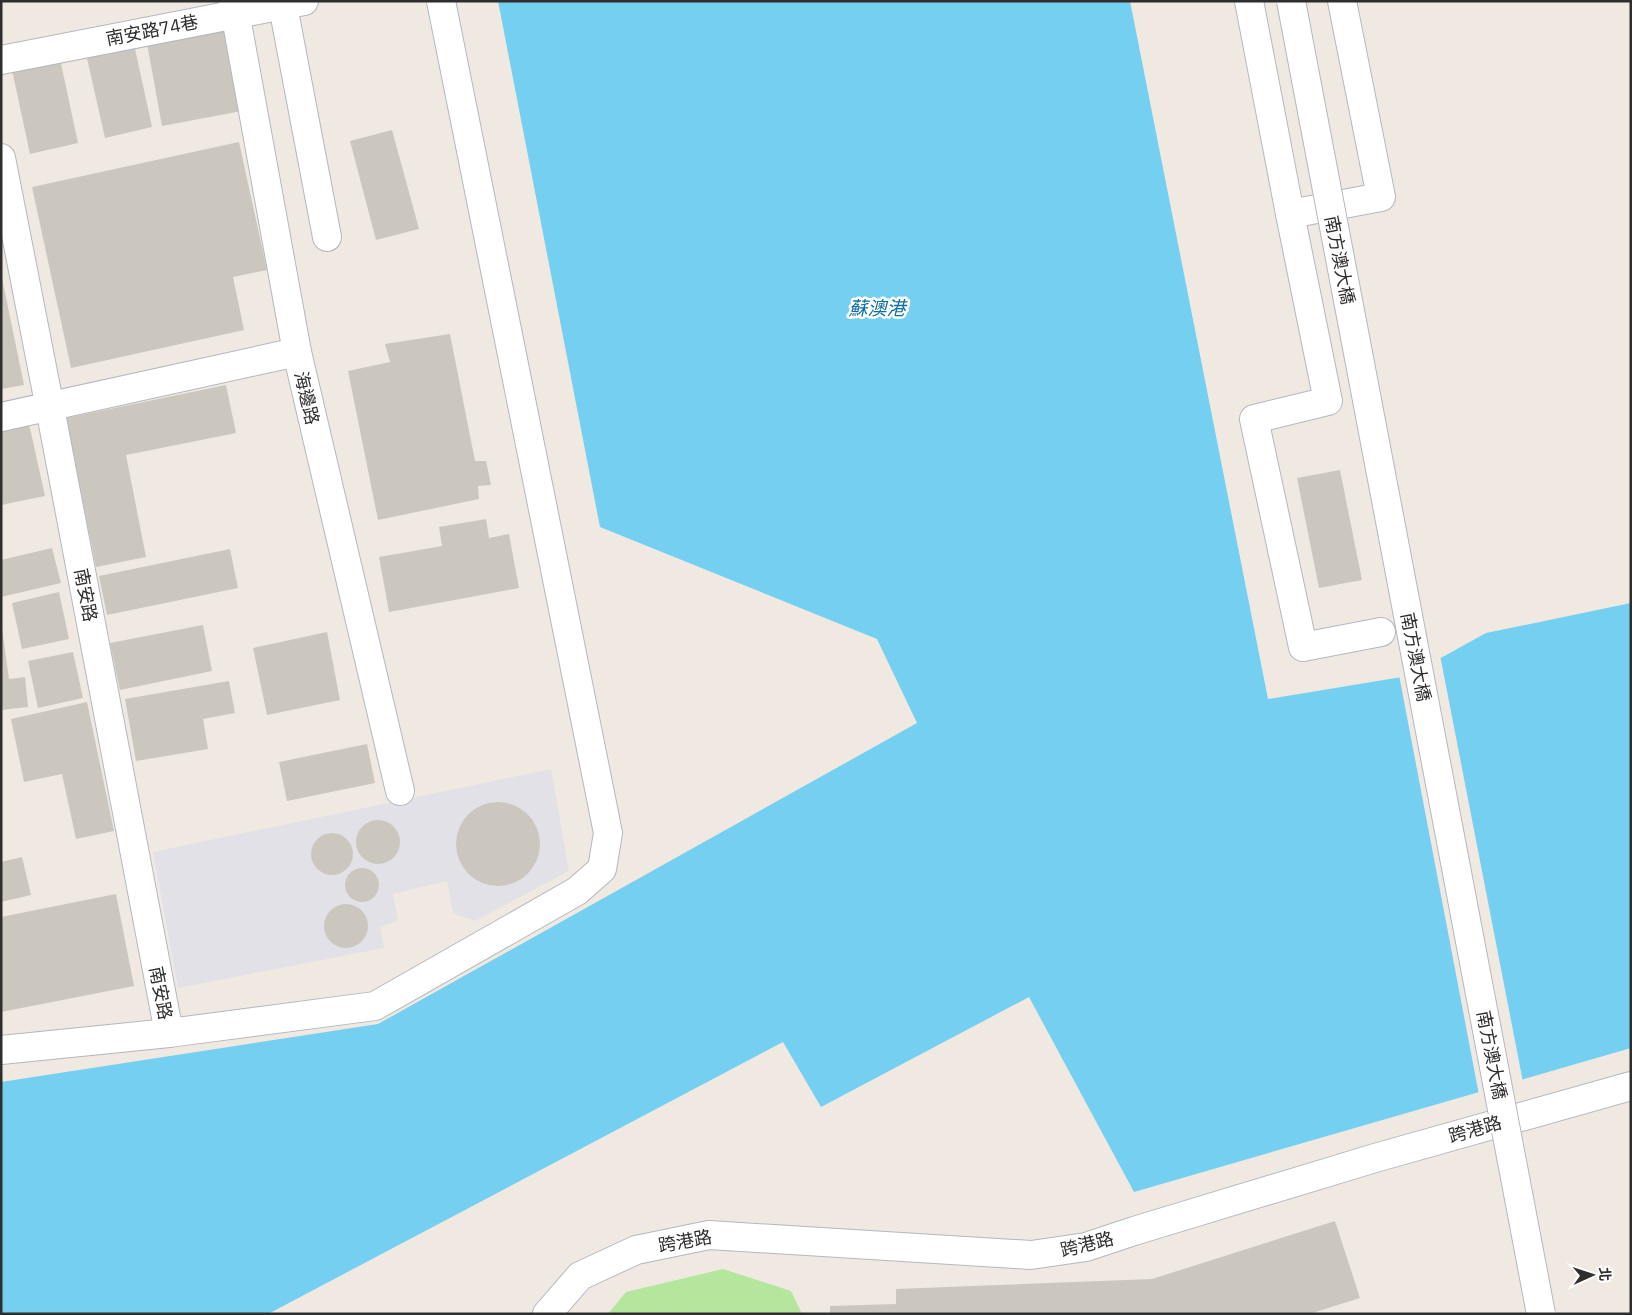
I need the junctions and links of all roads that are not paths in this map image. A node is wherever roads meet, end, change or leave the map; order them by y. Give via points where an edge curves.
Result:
1 (441, 1) edge
2 (1249, 1) edge
3 (1291, 1) edge
4 (1342, 1) edge
5 (289, 3) edge
6 (234, 8) edge
7 (1, 60) edge
8 (1, 158) edge
9 (1290, 214) junction
10 (327, 237) dead end
11 (297, 352) junction
12 (50, 408) junction
13 (1, 417) edge
14 (1381, 632) dead end
15 (400, 790) dead end
16 (169, 1033) junction
17 (1, 1050) edge
18 (1631, 1086) edge
19 (547, 1314) edge
20 (1542, 1314) edge

1 - 16 street via 608,833 602,869 577,891 375,1006
2 - 9 street
3 - 20 street, 南方澳大橋, bridge
4 - 9 street via 1381,197
5 - 6 street, 南安路74巷
5 - 10 street
6 - 7 street, 南安路74巷
6 - 11 street, 海邊路
8 - 12 street, 南安路
9 - 14 street via 1328,401 1254,419 1303,647
11 - 12 street
11 - 15 street, 海邊路
12 - 13 street
12 - 16 street, 南安路
16 - 17 street
18 - 19 street, 跨港路 via 1375,1158 1086,1247 1031,1255 709,1235 636,1250 580,1276

